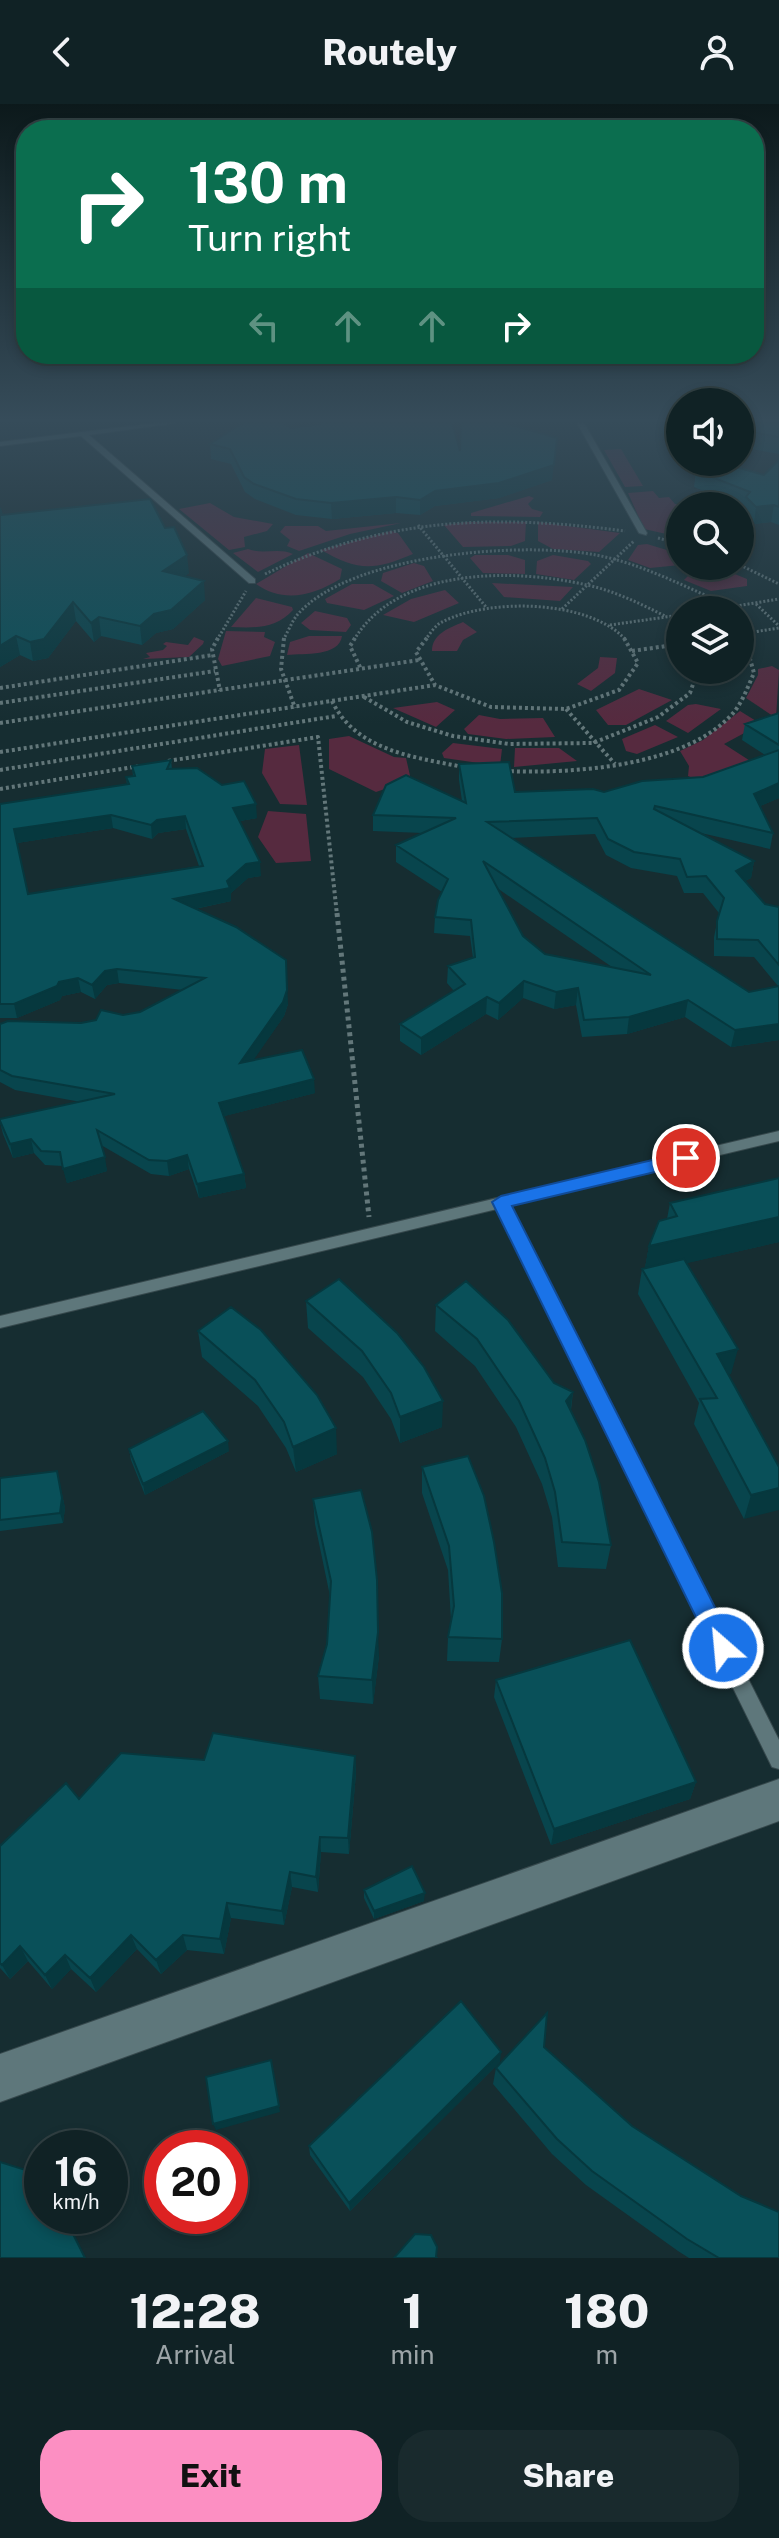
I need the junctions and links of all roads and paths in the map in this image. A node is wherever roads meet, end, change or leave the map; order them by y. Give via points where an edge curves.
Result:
1 (186, 524) edge
2 (431, 524) edge
3 (580, 524) edge
4 (638, 524) edge
5 (418, 525) junction
6 (643, 533) junction
7 (666, 540) edge
8 (442, 553) junction
9 (614, 561) junction
10 (754, 572) edge
11 (463, 579) junction
12 (252, 581) junction
13 (586, 584) junction
14 (779, 584) edge
15 (705, 596) edge
16 (779, 599) edge
17 (755, 603) joint
18 (486, 607) junction
19 (562, 609) junction
20 (666, 617) edge
21 (666, 617) edge
22 (609, 625) junction
23 (779, 627) edge
24 (754, 632) edge
25 (666, 646) edge
26 (632, 651) junction
27 (213, 655) junction
28 (419, 660) junction
29 (361, 669) junction
30 (215, 671) junction
31 (282, 681) junction
32 (693, 684) edge
33 (748, 684) edge
34 (435, 685) junction
35 (0, 688) edge
36 (220, 691) junction
37 (363, 696) junction
38 (332, 701) junction
39 (0, 703) edge
40 (295, 708) junction
41 (566, 709) junction
42 (336, 716) junction
43 (0, 723) edge
44 (593, 743) junction
45 (0, 752) edge
46 (166, 761) edge
47 (151, 764) edge
48 (615, 764) junction
49 (475, 768) edge
50 (0, 770) edge
51 (500, 770) edge
52 (0, 789) edge
53 (779, 1136) edge
54 (501, 1202) junction
55 (371, 1234) junction
56 (0, 1322) edge
57 (779, 1760) edge
58 (779, 1800) edge
59 (0, 2078) edge

1 - 12 lane
2 - 5 path
3 - 6 path
4 - 6 lane
5 - 8 path
5 - 12 path via 317,549
6 - 7 path
6 - 9 path
8 - 9 path via 516,550 595,554
8 - 11 path
8 - 31 path via 338,585 308,607 281,642
9 - 13 path
9 - 15 path
10 - 14 path
11 - 13 path
11 - 18 path
11 - 29 path via 405,595 370,617 350,646
12 - 27 path
13 - 19 path
13 - 20 path
16 - 17 path
17 - 23 path
18 - 19 path
18 - 28 path via 439,623 416,652
19 - 22 path
21 - 22 path
22 - 26 path
23 - 24 path
25 - 26 path
26 - 41 path via 638,663 619,690
27 - 30 path
27 - 35 path
28 - 29 path
28 - 34 path
29 - 31 path
30 - 36 path
30 - 39 path
31 - 36 path
31 - 40 path
32 - 44 path via 690,693 658,717
33 - 48 path via 733,713 683,745 655,757
34 - 37 path
34 - 41 path via 491,707
36 - 43 path
37 - 38 path
37 - 44 path via 407,722 453,736 509,744
38 - 40 path
38 - 42 path
40 - 45 path
41 - 44 path
42 - 49 path via 376,744
42 - 50 path
44 - 48 path
46 - 55 path via 318,737
47 - 52 path
48 - 51 path via 559,771
53 - 54 lane
54 - 55 lane
54 - 57 lane
55 - 56 lane
58 - 59 street

